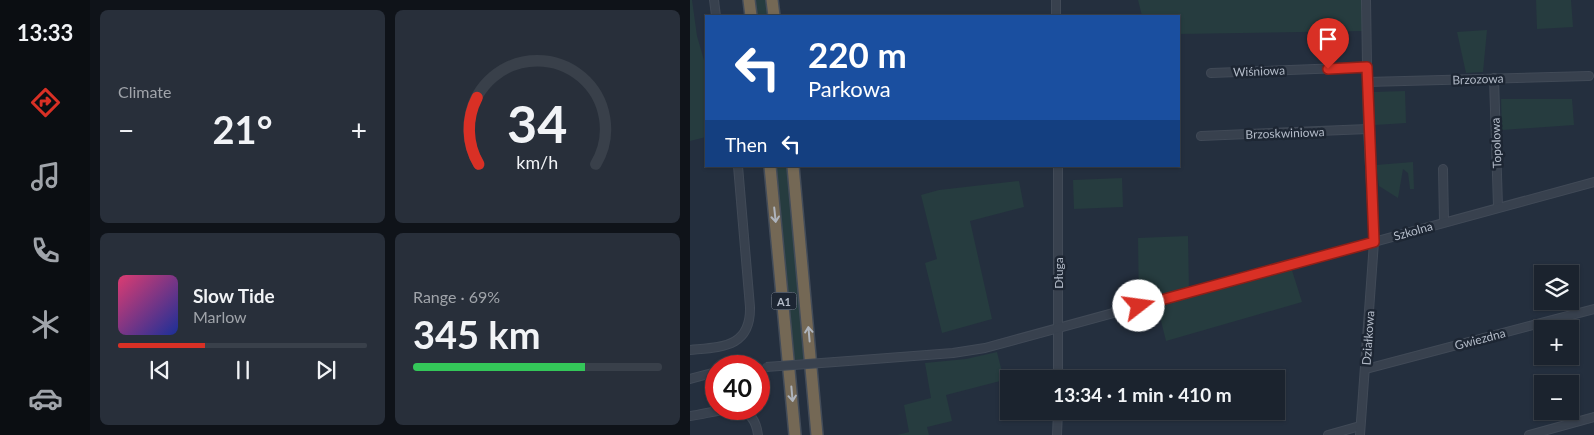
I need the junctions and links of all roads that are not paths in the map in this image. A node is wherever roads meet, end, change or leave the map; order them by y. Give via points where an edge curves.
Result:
1 (714, 0) edge
2 (749, 0) edge
3 (772, 0) edge
4 (1056, 0) edge
5 (1366, 0) edge
6 (716, 15) edge
7 (751, 15) edge
8 (774, 15) edge
9 (1056, 15) edge
10 (1367, 67) junction
11 (1211, 73) dead end
12 (1589, 76) dead end
13 (1494, 78) junction
14 (1367, 82) junction
15 (1368, 129) junction
16 (1201, 136) dead end
17 (738, 167) edge
18 (770, 167) edge
19 (793, 167) edge
20 (1058, 167) edge
21 (1443, 169) dead end
22 (1594, 182) edge
23 (1498, 207) junction
24 (1444, 222) junction
25 (1374, 242) junction
26 (1594, 309) edge
27 (1058, 327) junction
28 (690, 350) edge
29 (770, 367) edge
30 (1366, 369) junction
31 (1058, 370) edge
32 (705, 375) edge
33 (690, 379) edge
34 (690, 416) edge
35 (1594, 417) edge
36 (1058, 420) edge
37 (1360, 426) junction
38 (758, 435) edge
39 (795, 435) edge
40 (817, 435) edge
41 (1058, 435) edge
42 (1328, 435) edge
43 (1360, 435) edge
44 (1529, 435) edge

1 - 6 street
2 - 7 highway
3 - 8 highway
4 - 9 street
5 - 10 street, Działkowa
10 - 11 street, Wiśniowa
10 - 14 street, Działkowa
12 - 13 street, Brzozowa
13 - 14 street, Brzozowa
13 - 23 street, Topolowa
14 - 15 street, Działkowa
15 - 16 street, Brzoskwiniowa
15 - 25 street, Działkowa
17 - 28 street via 749,324 743,335 729,345
18 -> 39 highway, A1
40 -> 19 highway, A1
20 - 27 street, Długa
21 - 24 street
22 - 23 street, Szkolna
23 - 24 street, Szkolna
24 - 25 street, Szkolna
25 - 27 street, Szkolna
25 - 30 street, Działkowa
26 - 30 street, Gwiezdna
27 - 29 street, Szkolna, bridge via 964,351
27 - 31 street, Długa
30 - 37 street, Działkowa
32 - 33 street
34 - 38 street via 725,409 741,411 753,420
35 - 44 street
36 - 41 street
37 - 42 street
37 - 43 street, Działkowa

